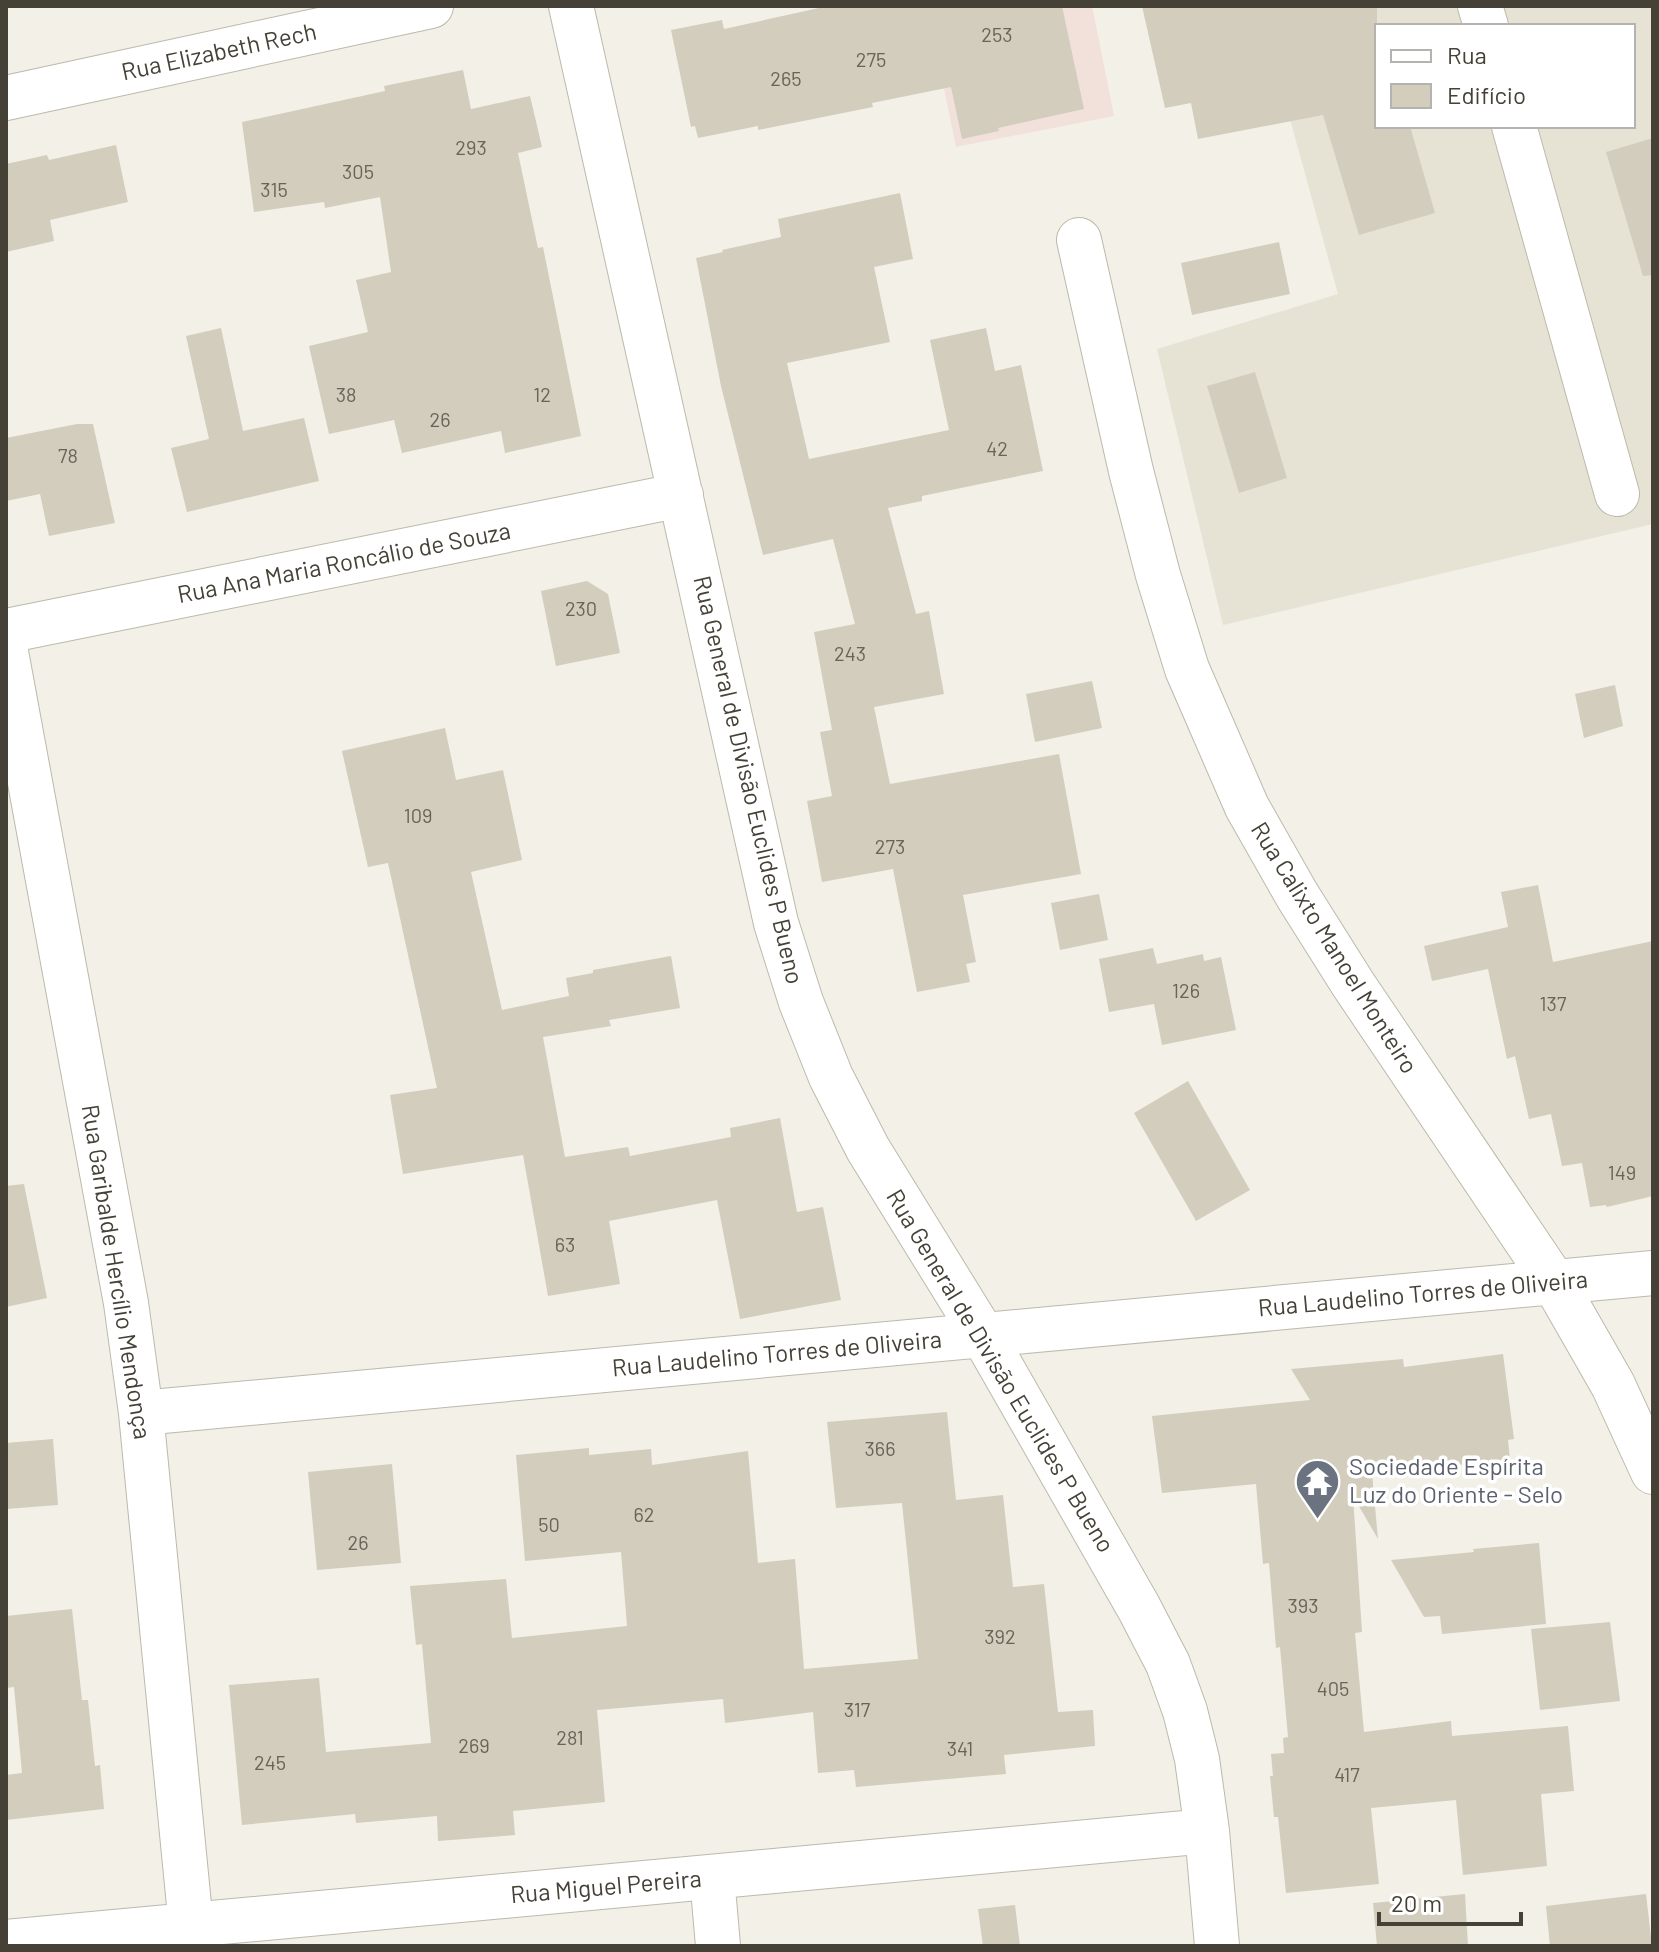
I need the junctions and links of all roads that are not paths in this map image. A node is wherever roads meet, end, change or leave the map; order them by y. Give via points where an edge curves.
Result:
1 (431, 6) edge
2 (571, 6) edge
3 (6, 98) edge
4 (1515, 128) edge
5 (1079, 240) dead end
6 (1617, 494) dead end
7 (681, 495) junction
8 (6, 631) edge
9 (6, 652) edge
10 (1653, 1273) edge
11 (1554, 1282) junction
12 (983, 1335) junction
13 (141, 1413) junction
14 (1653, 1472) edge
15 (1207, 1831) junction
16 (712, 1877) junction
17 (192, 1936) edge
18 (6, 1942) edge
19 (718, 1946) edge
20 (1217, 1946) edge

1 - 3 street, Rua Elizabeth Rech
2 - 7 street, Rua General de Divisão Euclides P Bueno
4 - 6 street
5 - 11 street, Rua Calixto Manoel Monteiro via 1158,575 1187,669 1216,739 1297,895
7 - 8 street, Rua Ana Maria Roncálio de Souza
7 - 12 street, Rua General de Divisão Euclides P Bueno via 776,923 801,1002 868,1149
9 - 13 street, Rua Garibalde Hercílio Mendonça via 126,1303
10 - 11 street, Rua Laudelino Torres de Oliveira
11 - 12 street, Rua Laudelino Torres de Oliveira
11 - 14 street, Rua Calixto Manoel Monteiro via 1613,1385
12 - 13 street, Rua Laudelino Torres de Oliveira
12 - 15 street, Rua General de Divisão Euclides P Bueno via 1168,1664 1197,1759
13 - 17 street, Rua Garibalde Hercílio Mendonça
15 - 16 street, Rua Miguel Pereira
15 - 20 street, Rua General de Divisão Euclides P Bueno
16 - 17 street, Rua Miguel Pereira
16 - 19 street
17 - 18 street, Rua Miguel Pereira

